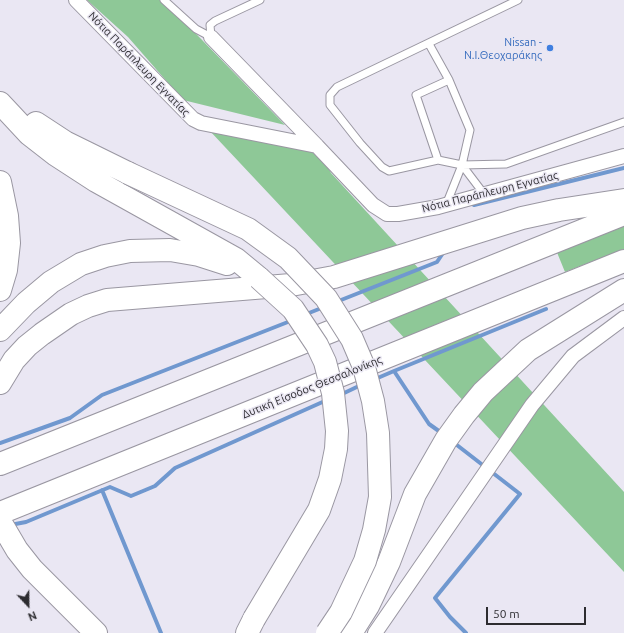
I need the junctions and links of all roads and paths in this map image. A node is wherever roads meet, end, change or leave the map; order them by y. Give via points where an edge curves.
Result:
1 (76, 0) edge
2 (164, 0) edge
3 (260, 0) edge
4 (518, 0) edge
5 (211, 37) junction
6 (429, 44) junction
7 (449, 80) junction
8 (0, 98) edge
9 (0, 103) edge
10 (624, 122) edge
11 (317, 146) junction
12 (624, 156) edge
13 (438, 160) junction
14 (462, 165) junction
15 (0, 182) edge
16 (484, 194) junction
17 (624, 200) edge
18 (446, 205) junction
19 (624, 214) edge
20 (624, 261) edge
21 (259, 278) junction
22 (0, 290) edge
23 (624, 290) edge
24 (624, 318) edge
25 (0, 330) edge
26 (0, 384) edge
27 (0, 464) edge
28 (0, 513) edge
29 (0, 521) edge
30 (251, 626) edge
31 (96, 633) edge
32 (327, 633) edge
33 (351, 633) edge
34 (374, 633) edge

1 - 11 street, Νότια Παράπλευρη Εγνατίας via 195,121
2 - 5 lane via 196,29
3 - 5 lane via 215,20 210,25
4 - 6 lane
5 - 11 street
6 - 7 lane
6 - 13 lane via 337,87 329,100 332,109 344,124 385,170 394,172
7 - 13 lane via 416,95
7 - 14 lane via 470,130
8 - 32 highway, bridge via 65,142 254,233 288,258 326,298 352,339 364,367 373,401 378,433 380,497 365,561 341,612
9 - 21 highway via 29,134 56,155 96,181 236,259
10 - 14 lane via 507,164
11 - 18 street, Νότια Παράπλευρη Εγνατίας via 382,212 398,214
12 - 16 street, Νότια Παράπλευρη Εγνατίας
13 - 14 lane
14 - 16 lane
14 - 18 lane
15 - 22 highway via 9,243 6,270
16 - 18 street, Νότια Παράπλευρη Εγνατίας
17 - 26 highway via 522,218 334,277 253,289 107,300 88,306 56,324 27,346 14,360
19 - 27 highway
20 - 28 highway, Δυτική Είσοδος Θεσσαλονίκης
21 - 25 highway via 199,255 170,250 130,251 81,264 51,282
21 - 30 highway, bridge via 293,309 317,346 325,362 334,393 337,431 330,479 319,510
23 - 33 highway via 528,350 483,392 446,440 415,494 389,562 368,606
24 - 34 street via 574,356 532,405
29 - 31 highway via 32,569

